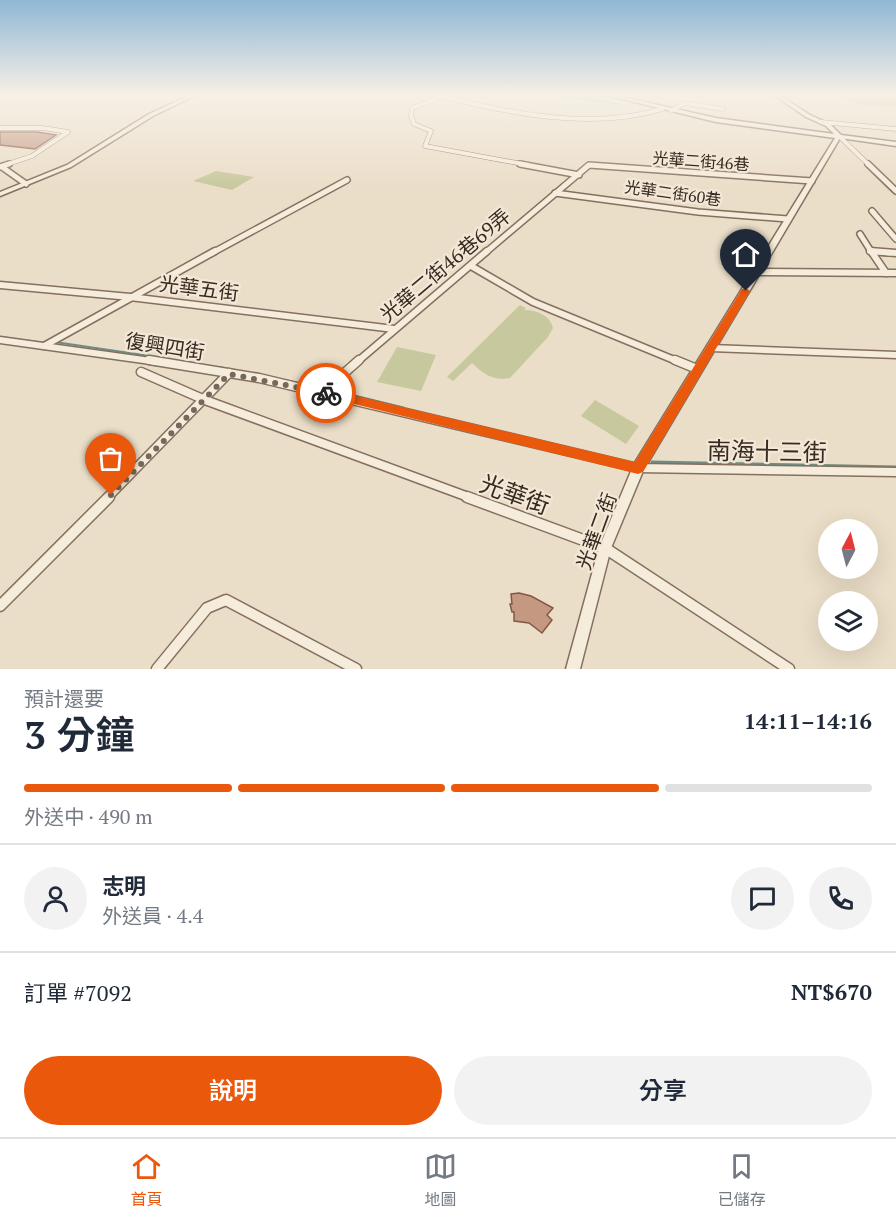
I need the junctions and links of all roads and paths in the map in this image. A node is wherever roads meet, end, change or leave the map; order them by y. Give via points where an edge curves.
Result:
1 (133, 126) edge
2 (419, 126) edge
3 (764, 126) edge
4 (829, 126) edge
5 (867, 126) edge
6 (0, 128) edge
7 (896, 129) edge
8 (839, 136) junction
9 (896, 144) edge
10 (589, 165) joint
11 (1, 167) edge
12 (579, 175) junction
13 (347, 180) dead end
14 (812, 181) junction
15 (26, 184) junction
16 (896, 191) edge
17 (555, 193) junction
18 (0, 194) edge
19 (872, 211) dead end
20 (788, 219) junction
21 (860, 234) dead end
22 (896, 239) edge
23 (870, 251) junction
24 (896, 253) edge
25 (471, 266) junction
26 (757, 272) junction
27 (886, 273) junction
28 (896, 273) edge
29 (0, 285) edge
30 (130, 297) junction
31 (394, 329) junction
32 (0, 340) edge
33 (44, 346) junction
34 (711, 348) junction
35 (896, 355) edge
36 (697, 369) junction
37 (141, 372) dead end
38 (229, 374) junction
39 (323, 392) junction
40 (205, 400) junction
41 (638, 468) junction
42 (896, 472) edge
43 (605, 548) junction
44 (0, 606) edge
45 (158, 669) edge
46 (356, 669) edge
47 (573, 669) edge
48 (789, 669) edge

1 - 15 street via 69,166
2 - 12 street via 431,131 425,146
3 - 8 street
4 - 8 street
5 - 7 street
6 - 11 street via 68,132 32,156
8 - 9 street
8 - 14 street, 光華二街
8 - 16 street
10 - 12 street, 光華二街46巷69弄
10 - 14 street, 光華二街46巷
11 - 15 street
12 - 17 street, 光華二街46巷69弄
13 - 30 street
14 - 20 street, 光華二街
15 - 18 street
17 - 20 street, 光華二街60巷 via 698,212
17 - 25 street, 光華二街46巷69弄
19 - 22 street
20 - 26 street, 光華二街
21 - 23 street
23 - 24 street
23 - 27 street
25 - 31 street, 光華二街46巷69弄
25 - 36 street via 533,302
26 - 27 street
26 - 34 street, 光華二街
27 - 28 street
29 - 30 street, 光華五街
30 - 31 street, 光華五街
30 - 33 street
31 - 39 street, 光華二街46巷69弄
32 - 33 street, 復興四街
33 - 38 street, 復興四街
34 - 35 street
34 - 36 street, 光華二街
36 - 41 street, 光華二街
37 - 40 street, 光華街
38 - 39 street, 復興四街
38 - 40 street
39 - 41 street, 復興四街
40 - 43 street, 光華街
40 - 44 street
41 - 42 street, 南海十三街
41 - 43 street, 光華二街
43 - 47 street, 光華二街
43 - 48 street, 光華街
45 - 46 street via 207,608 226,600

